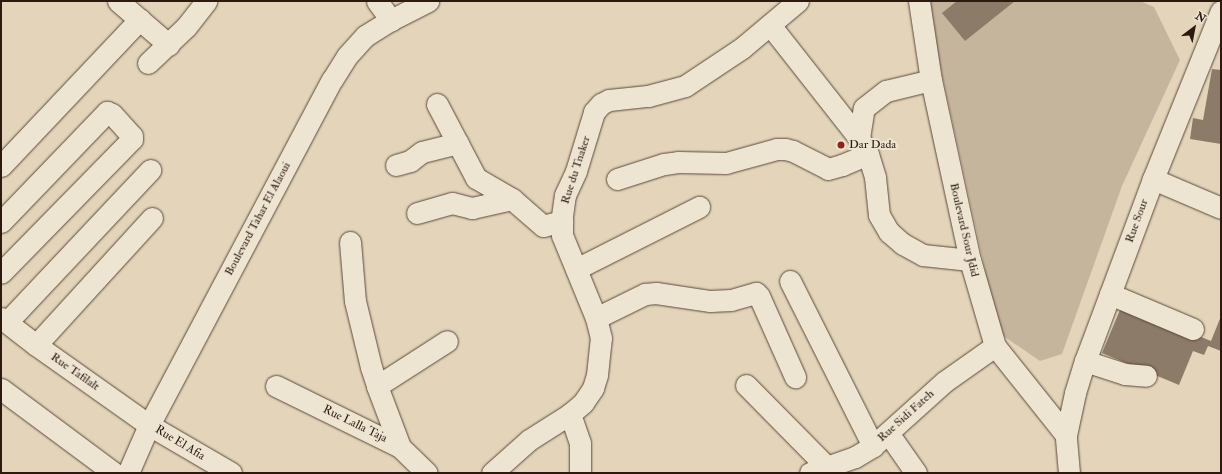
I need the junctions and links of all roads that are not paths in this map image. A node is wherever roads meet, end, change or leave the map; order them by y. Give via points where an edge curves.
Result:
1 (118, 1) edge
2 (206, 1) edge
3 (377, 1) edge
4 (428, 1) edge
5 (798, 1) edge
6 (919, 1) edge
7 (1221, 11) edge
8 (140, 19) junction
9 (391, 20) junction
10 (770, 25) junction
11 (169, 45) junction
12 (148, 63) dead end
13 (931, 80) junction
14 (437, 104) dead end
15 (458, 143) junction
16 (864, 146) junction
17 (396, 165) dead end
18 (1, 166) edge
19 (150, 170) dead end
20 (617, 179) dead end
21 (1153, 179) junction
22 (512, 199) junction
23 (699, 207) dead end
24 (1221, 208) edge
25 (417, 213) dead end
26 (152, 218) dead end
27 (562, 221) junction
28 (1, 222) edge
29 (350, 242) dead end
30 (970, 260) junction
31 (576, 268) junction
32 (1, 273) edge
33 (790, 281) dead end
34 (1110, 294) junction
35 (596, 318) junction
36 (4, 320) edge
37 (1193, 329) dead end
38 (446, 341) dead end
39 (36, 345) junction
40 (995, 346) junction
41 (1085, 361) junction
42 (1146, 376) dead end
43 (795, 377) dead end
44 (746, 385) dead end
45 (276, 386) dead end
46 (377, 386) junction
47 (4, 398) edge
48 (570, 414) junction
49 (149, 425) junction
50 (1066, 435) junction
51 (880, 440) junction
52 (400, 447) junction
53 (828, 469) edge
54 (114, 473) edge
55 (128, 473) edge
56 (231, 473) edge
57 (427, 473) edge
58 (492, 473) edge
59 (580, 473) edge
60 (916, 473) edge
61 (1069, 473) edge

1 - 8 street
2 - 11 street
3 - 9 street
4 - 9 street, Boulevard Tahar El Alaoui
5 - 10 street, Rue du Tnaker
6 - 13 street, Boulevard Sour Jdid
7 - 21 street, Rue Sour
8 - 11 street
8 - 18 street
9 - 49 street, Boulevard Tahar El Alaoui via 365,36 347,56 332,80
10 - 16 street
10 - 27 street, Rue du Tnaker via 713,69 685,86 648,96 609,100 601,104 594,112 576,171 565,195
11 - 12 street
13 - 16 street via 886,91 864,108
13 - 30 street, Boulevard Sour Jdid
14 - 15 street
15 - 17 street via 422,152 410,161
15 - 22 street via 476,178
16 - 20 street via 842,165 828,169 793,152 776,149 726,163 664,164
16 - 30 street via 877,188 877,209 890,232 903,244 923,255
19 - 36 street
21 - 24 street
21 - 34 street, Rue Sour
22 - 25 street via 472,208 452,204
22 - 27 street via 543,226
23 - 31 street
26 - 39 street
27 - 31 street, Rue du Tnaker via 562,235
28 - 32 street via 107,112 112,114 132,136 132,139
29 - 46 street via 355,301
30 - 40 street, Boulevard Sour Jdid
31 - 35 street, Rue du Tnaker
33 - 51 street
34 - 37 street
34 - 41 street, Rue Sour
35 - 43 street via 645,294 656,293 710,301 731,300 756,293
35 - 48 street, Rue du Tnaker via 601,338 597,376 583,403
36 - 39 street, Rue Tafilalt
38 - 46 street
39 - 49 street, Rue Tafilalt
40 - 50 street, Boulevard Sour Jdid
40 - 51 street, Rue Sidi Fateh via 944,382
41 - 42 street via 1125,374
41 - 50 street, Rue Sour
44 - 53 street
45 - 52 street, Rue Lalla Taja
46 - 52 street
47 - 54 street
48 - 58 street, Rue du Tnaker via 529,440
48 - 59 street via 580,443
49 - 55 street, Boulevard Tahar El Alaoui
49 - 56 street, Rue El Afia
50 - 61 street, Rue Sour
51 - 53 street, Rue Sidi Fateh via 855,457
51 - 60 street
52 - 57 street, Rue Lalla Taja

